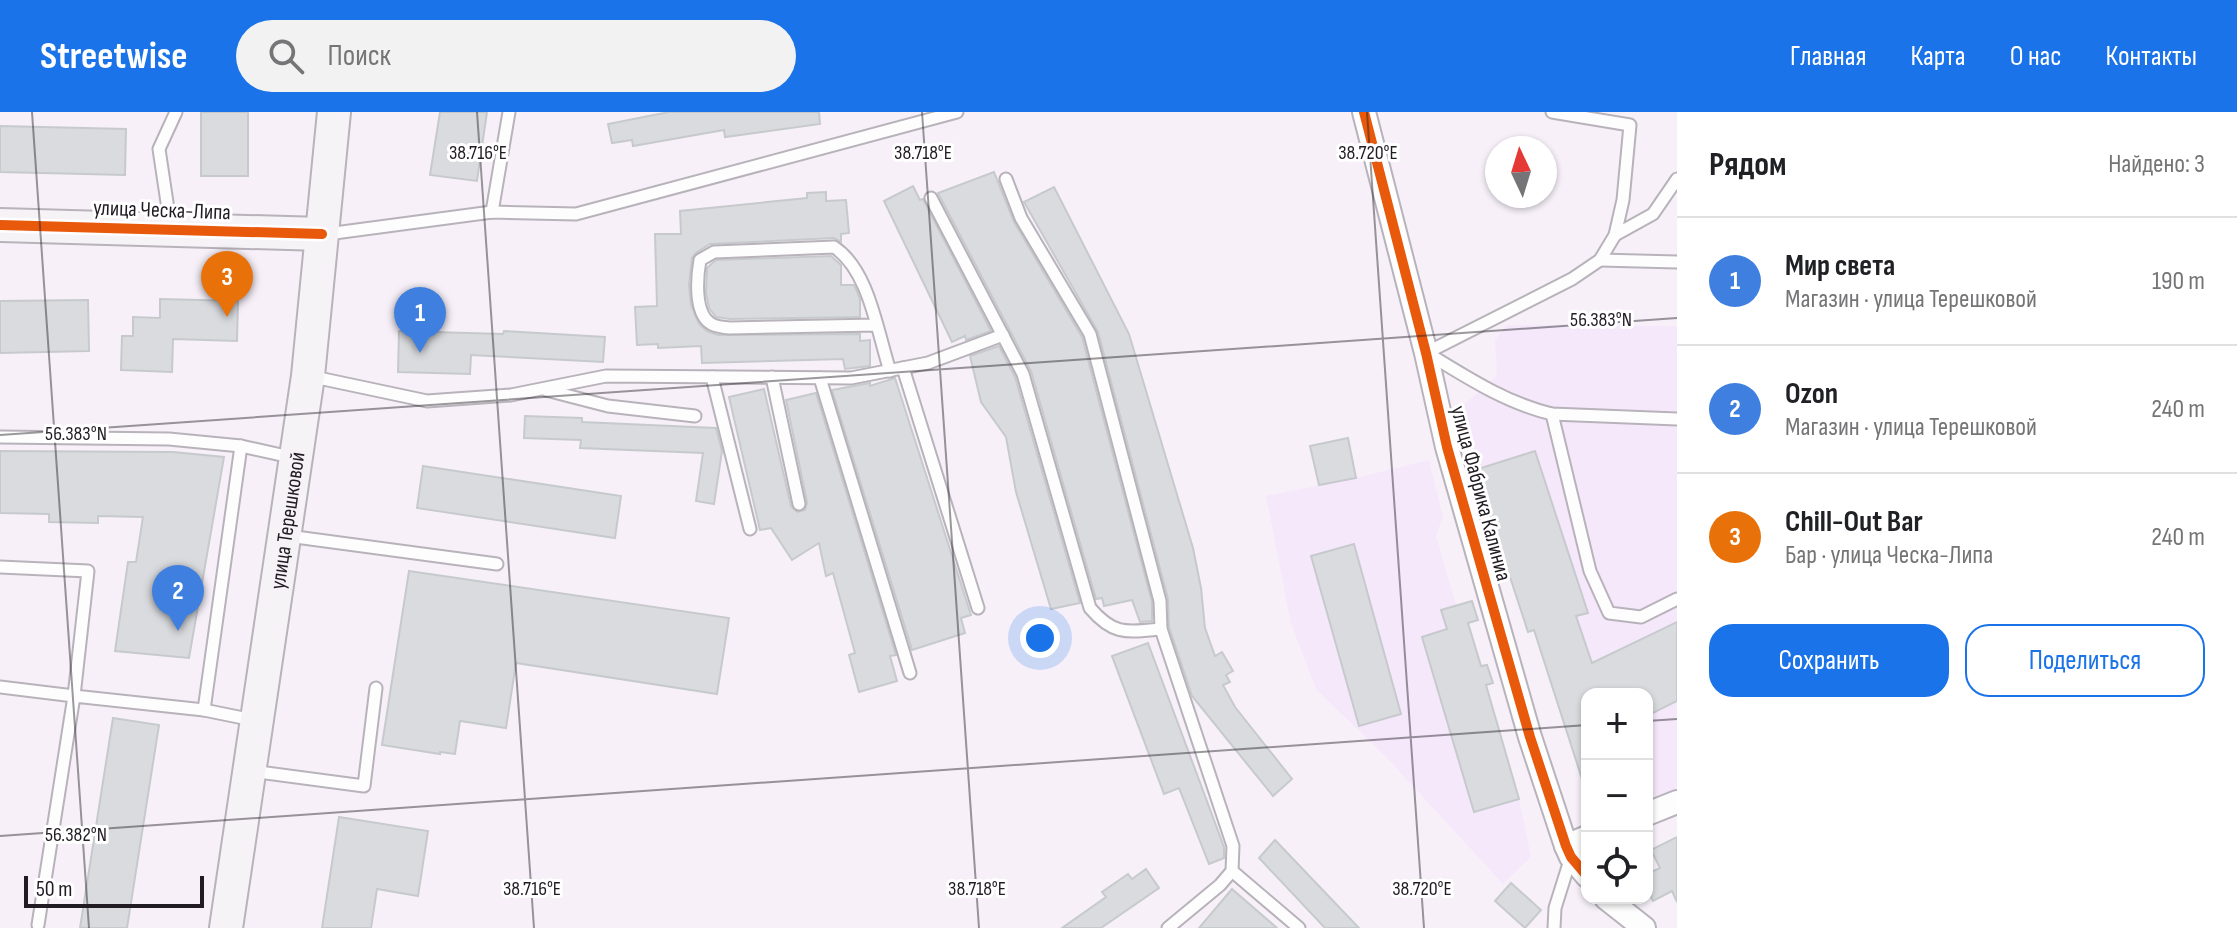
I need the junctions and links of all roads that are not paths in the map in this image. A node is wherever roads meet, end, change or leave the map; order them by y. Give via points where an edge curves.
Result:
1 (176, 112) edge
2 (334, 112) edge
3 (509, 112) edge
4 (957, 112) edge
5 (1364, 112) edge
6 (1552, 112) edge
7 (1006, 179) dead end
8 (1677, 179) edge
9 (931, 198) dead end
10 (492, 212) junction
11 (0, 225) edge
12 (171, 229) junction
13 (322, 234) junction
14 (1615, 235) junction
15 (1600, 260) junction
16 (1677, 262) edge
17 (876, 325) junction
18 (1003, 335) junction
19 (1426, 353) junction
20 (903, 368) junction
21 (890, 371) junction
22 (308, 376) junction
23 (712, 377) junction
24 (772, 377) junction
25 (820, 378) junction
26 (542, 389) junction
27 (1552, 414) junction
28 (695, 416) dead end
29 (1677, 419) edge
30 (0, 437) edge
31 (241, 446) junction
32 (295, 458) junction
33 (799, 504) dead end
34 (750, 529) dead end
35 (284, 535) junction
36 (497, 564) dead end
37 (0, 567) edge
38 (1677, 599) edge
39 (978, 608) dead end
40 (1161, 629) junction
41 (910, 673) dead end
42 (0, 687) edge
43 (376, 688) dead end
44 (74, 696) junction
45 (204, 710) junction
46 (257, 721) junction
47 (250, 771) junction
48 (1677, 802) edge
49 (1653, 812) edge
50 (1575, 846) edge
51 (1232, 871) junction
52 (1614, 904) edge
53 (38, 925) dead end
54 (226, 928) edge
55 (1168, 928) edge
56 (1299, 928) edge
57 (1554, 928) edge
58 (1644, 928) edge

1 - 12 lane via 159,149
2 - 13 main road, улица Терешковой
3 - 10 lane
4 - 10 lane via 576,214
5 - 19 street, улица Фабрика Калиниа
6 - 14 lane via 1630,125
7 - 40 lane via 1021,218 1090,334 1160,601
8 - 14 lane via 1653,214
9 - 18 lane
10 - 13 lane
11 - 12 main road, улица Ческа-Липа
12 - 13 main road, улица Ческа-Липа
13 - 22 main road, улица Терешковой
14 - 15 lane
15 - 16 lane
15 - 19 lane
17 - 17 lane via 859,273 834,247 714,252 700,260 702,315 711,325
17 - 21 lane
18 - 20 lane
18 - 40 lane via 1023,374 1090,608 1104,625 1124,633
19 - 27 lane via 1484,388
19 - 50 street, улица Фабрика Калиниа via 1455,478 1530,737
20 - 21 lane
20 - 39 lane
21 - 25 lane
22 - 26 lane via 427,401
22 - 32 main road, улица Терешковой
23 - 24 lane
23 - 26 lane via 606,376
23 - 34 lane
24 - 25 lane
24 - 33 lane
25 - 41 lane
26 - 28 lane via 608,406
27 - 29 lane
27 - 38 lane via 1590,571 1609,613 1641,617
30 - 31 lane via 169,439
31 - 32 lane
31 - 45 lane
32 - 35 main road, улица Терешковой
35 - 36 lane
35 - 46 main road, улица Терешковой
37 - 44 lane via 88,571
40 - 51 lane via 1233,846
42 - 44 lane
43 - 47 lane via 364,786
44 - 45 lane
44 - 53 lane
45 - 46 lane
46 - 47 main road, улица Терешковой
47 - 54 main road, улица Терешковой
48 - 49 street
50 - 57 lane
51 - 55 lane
51 - 56 lane
52 - 58 street

